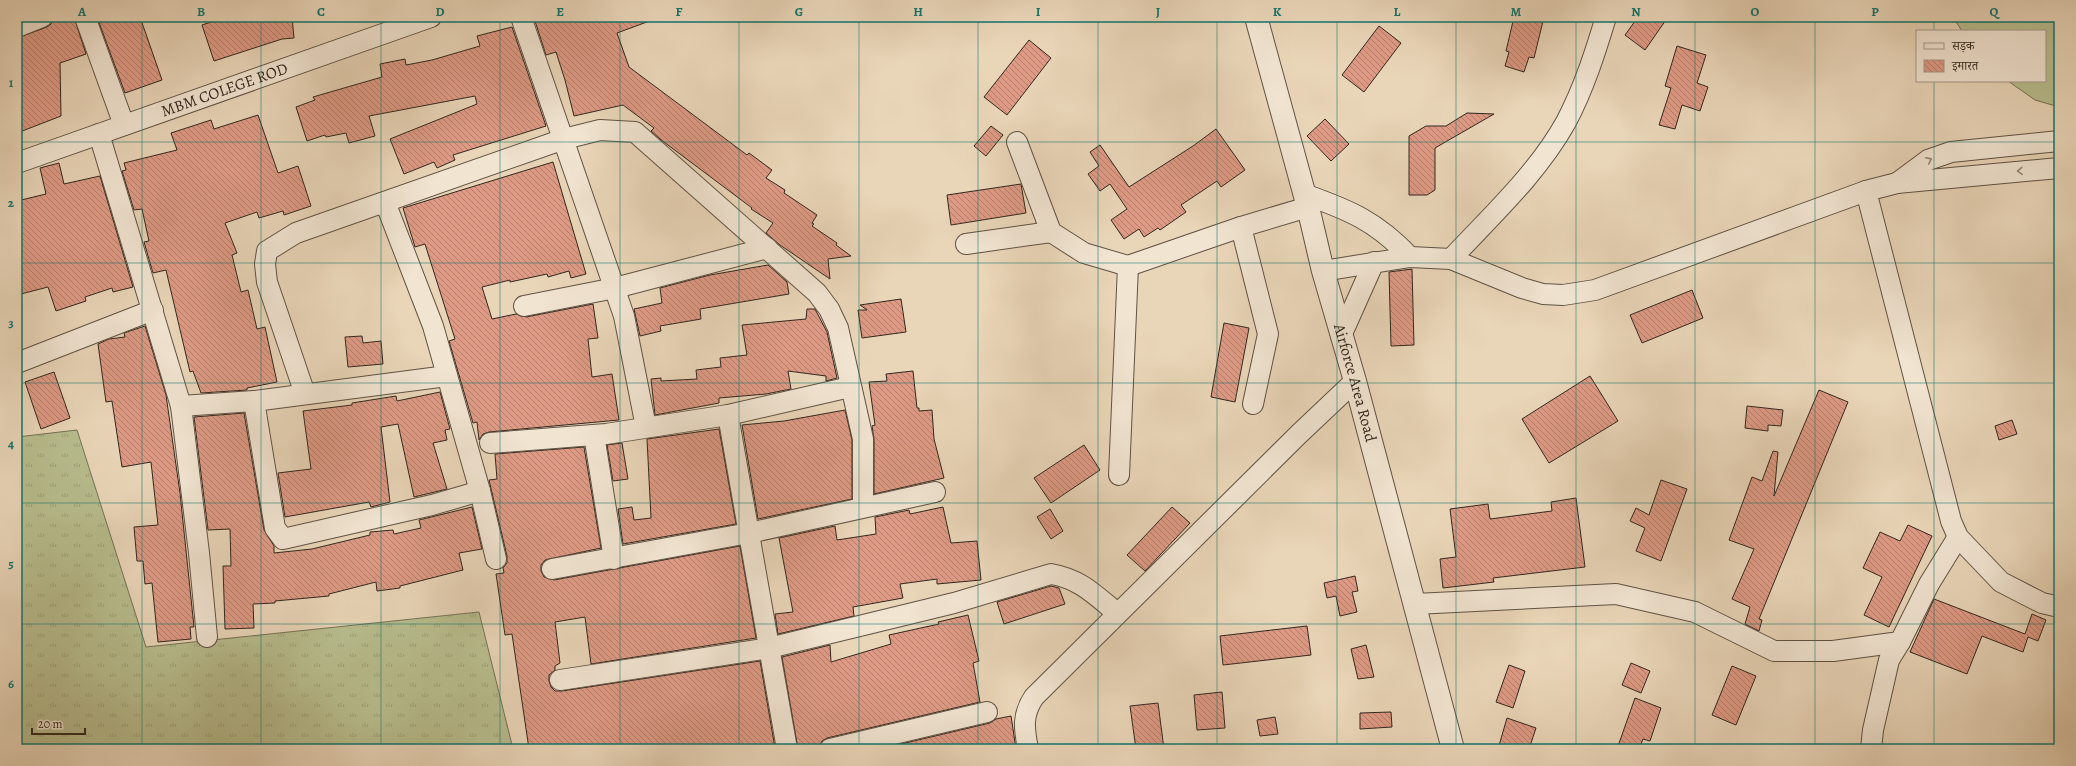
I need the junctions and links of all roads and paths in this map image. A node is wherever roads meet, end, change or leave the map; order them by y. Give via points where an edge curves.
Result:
1 (42, 17) edge
2 (85, 17) edge
3 (431, 17) edge
4 (521, 17) edge
5 (1256, 17) edge
6 (1606, 17) edge
7 (17, 27) edge
8 (124, 125) junction
9 (99, 134) junction
10 (564, 139) junction
11 (2059, 141) edge
12 (1017, 142) dead end
13 (17, 163) edge
14 (2059, 168) edge
15 (1897, 183) junction
16 (1866, 191) junction
17 (1306, 201) junction
18 (385, 202) junction
19 (1241, 227) junction
20 (1051, 232) junction
21 (966, 244) dead end
22 (767, 248) junction
23 (1410, 257) junction
24 (1451, 259) junction
25 (1374, 262) junction
26 (1128, 266) junction
27 (1323, 271) junction
28 (615, 288) junction
29 (524, 306) dead end
30 (153, 310) junction
31 (1341, 336) junction
32 (17, 363) edge
33 (448, 376) junction
34 (1355, 381) junction
35 (850, 387) junction
36 (305, 394) junction
37 (254, 401) junction
38 (1253, 404) dead end
39 (181, 406) junction
40 (728, 415) junction
41 (646, 427) junction
42 (594, 435) junction
43 (490, 443) dead end
44 (1119, 475) dead end
45 (480, 491) junction
46 (935, 492) dead end
47 (863, 507) junction
48 (749, 533) junction
49 (1958, 537) junction
50 (496, 559) dead end
51 (614, 559) junction
52 (552, 569) dead end
53 (1415, 604) junction
54 (2059, 607) edge
55 (1117, 614) junction
56 (207, 638) dead end
57 (1900, 642) junction
58 (769, 648) junction
59 (560, 680) dead end
60 (987, 712) dead end
61 (787, 749) edge
62 (830, 749) edge
63 (1028, 749) edge
64 (1453, 749) edge
65 (1870, 749) edge

1 - 7 street
2 - 8 street
3 - 8 street, MBM COLEGE ROD
4 - 10 street
5 - 17 street, Airforce Area Road
6 - 24 street via 1588,76 1565,122 1527,178
8 - 9 street, MBM COLEGE ROD
9 - 13 street, MBM COLEGE ROD
9 - 30 street
10 - 18 street
10 - 22 street via 600,130 635,132
10 - 28 street
15 -> 11 street via 1928,160 1951,152
12 - 20 street
14 -> 15 street
15 - 16 street
16 - 24 street via 1587,291 1563,295 1543,294 1522,288
16 - 49 street via 1949,514
17 - 19 street
17 - 23 street via 1348,210 1393,238
17 - 27 street, Airforce Area Road
18 - 33 street via 433,326
18 - 36 street via 296,233 267,251 267,282
19 - 26 street
19 - 38 street via 1268,334
20 - 21 street
20 - 26 street via 1084,253
22 - 28 street
22 - 35 street via 817,293 829,309 838,328
23 - 24 street
23 - 25 street
25 - 27 street
25 - 31 street
26 - 44 street
27 - 31 street, Airforce Area Road
28 - 29 street
28 - 41 street via 624,316
30 - 32 street
30 - 39 street
31 - 34 street, Airforce Area Road
33 - 36 street
33 - 45 street
34 - 53 street, Airforce Area Road
34 - 55 street
35 - 40 street
35 - 47 street via 863,439
36 - 37 street
37 - 39 street
37 - 45 street via 274,528 283,539 432,505
39 - 56 street
40 - 41 street
40 - 48 street
41 - 42 street
42 - 43 street
42 - 51 street
45 - 50 street
46 - 47 street
47 - 48 street
48 - 51 street
48 - 58 street
49 - 54 street via 2002,582 2042,603
49 - 57 street
51 - 52 street
53 - 57 street via 1616,594 1695,612 1774,652 1833,651
53 - 64 street, Airforce Area Road
55 - 58 street via 1082,584 1067,576 1050,574 954,603
55 - 63 street via 1025,709
57 - 65 street via 1889,660
58 - 59 street
58 - 61 street
60 - 62 street

